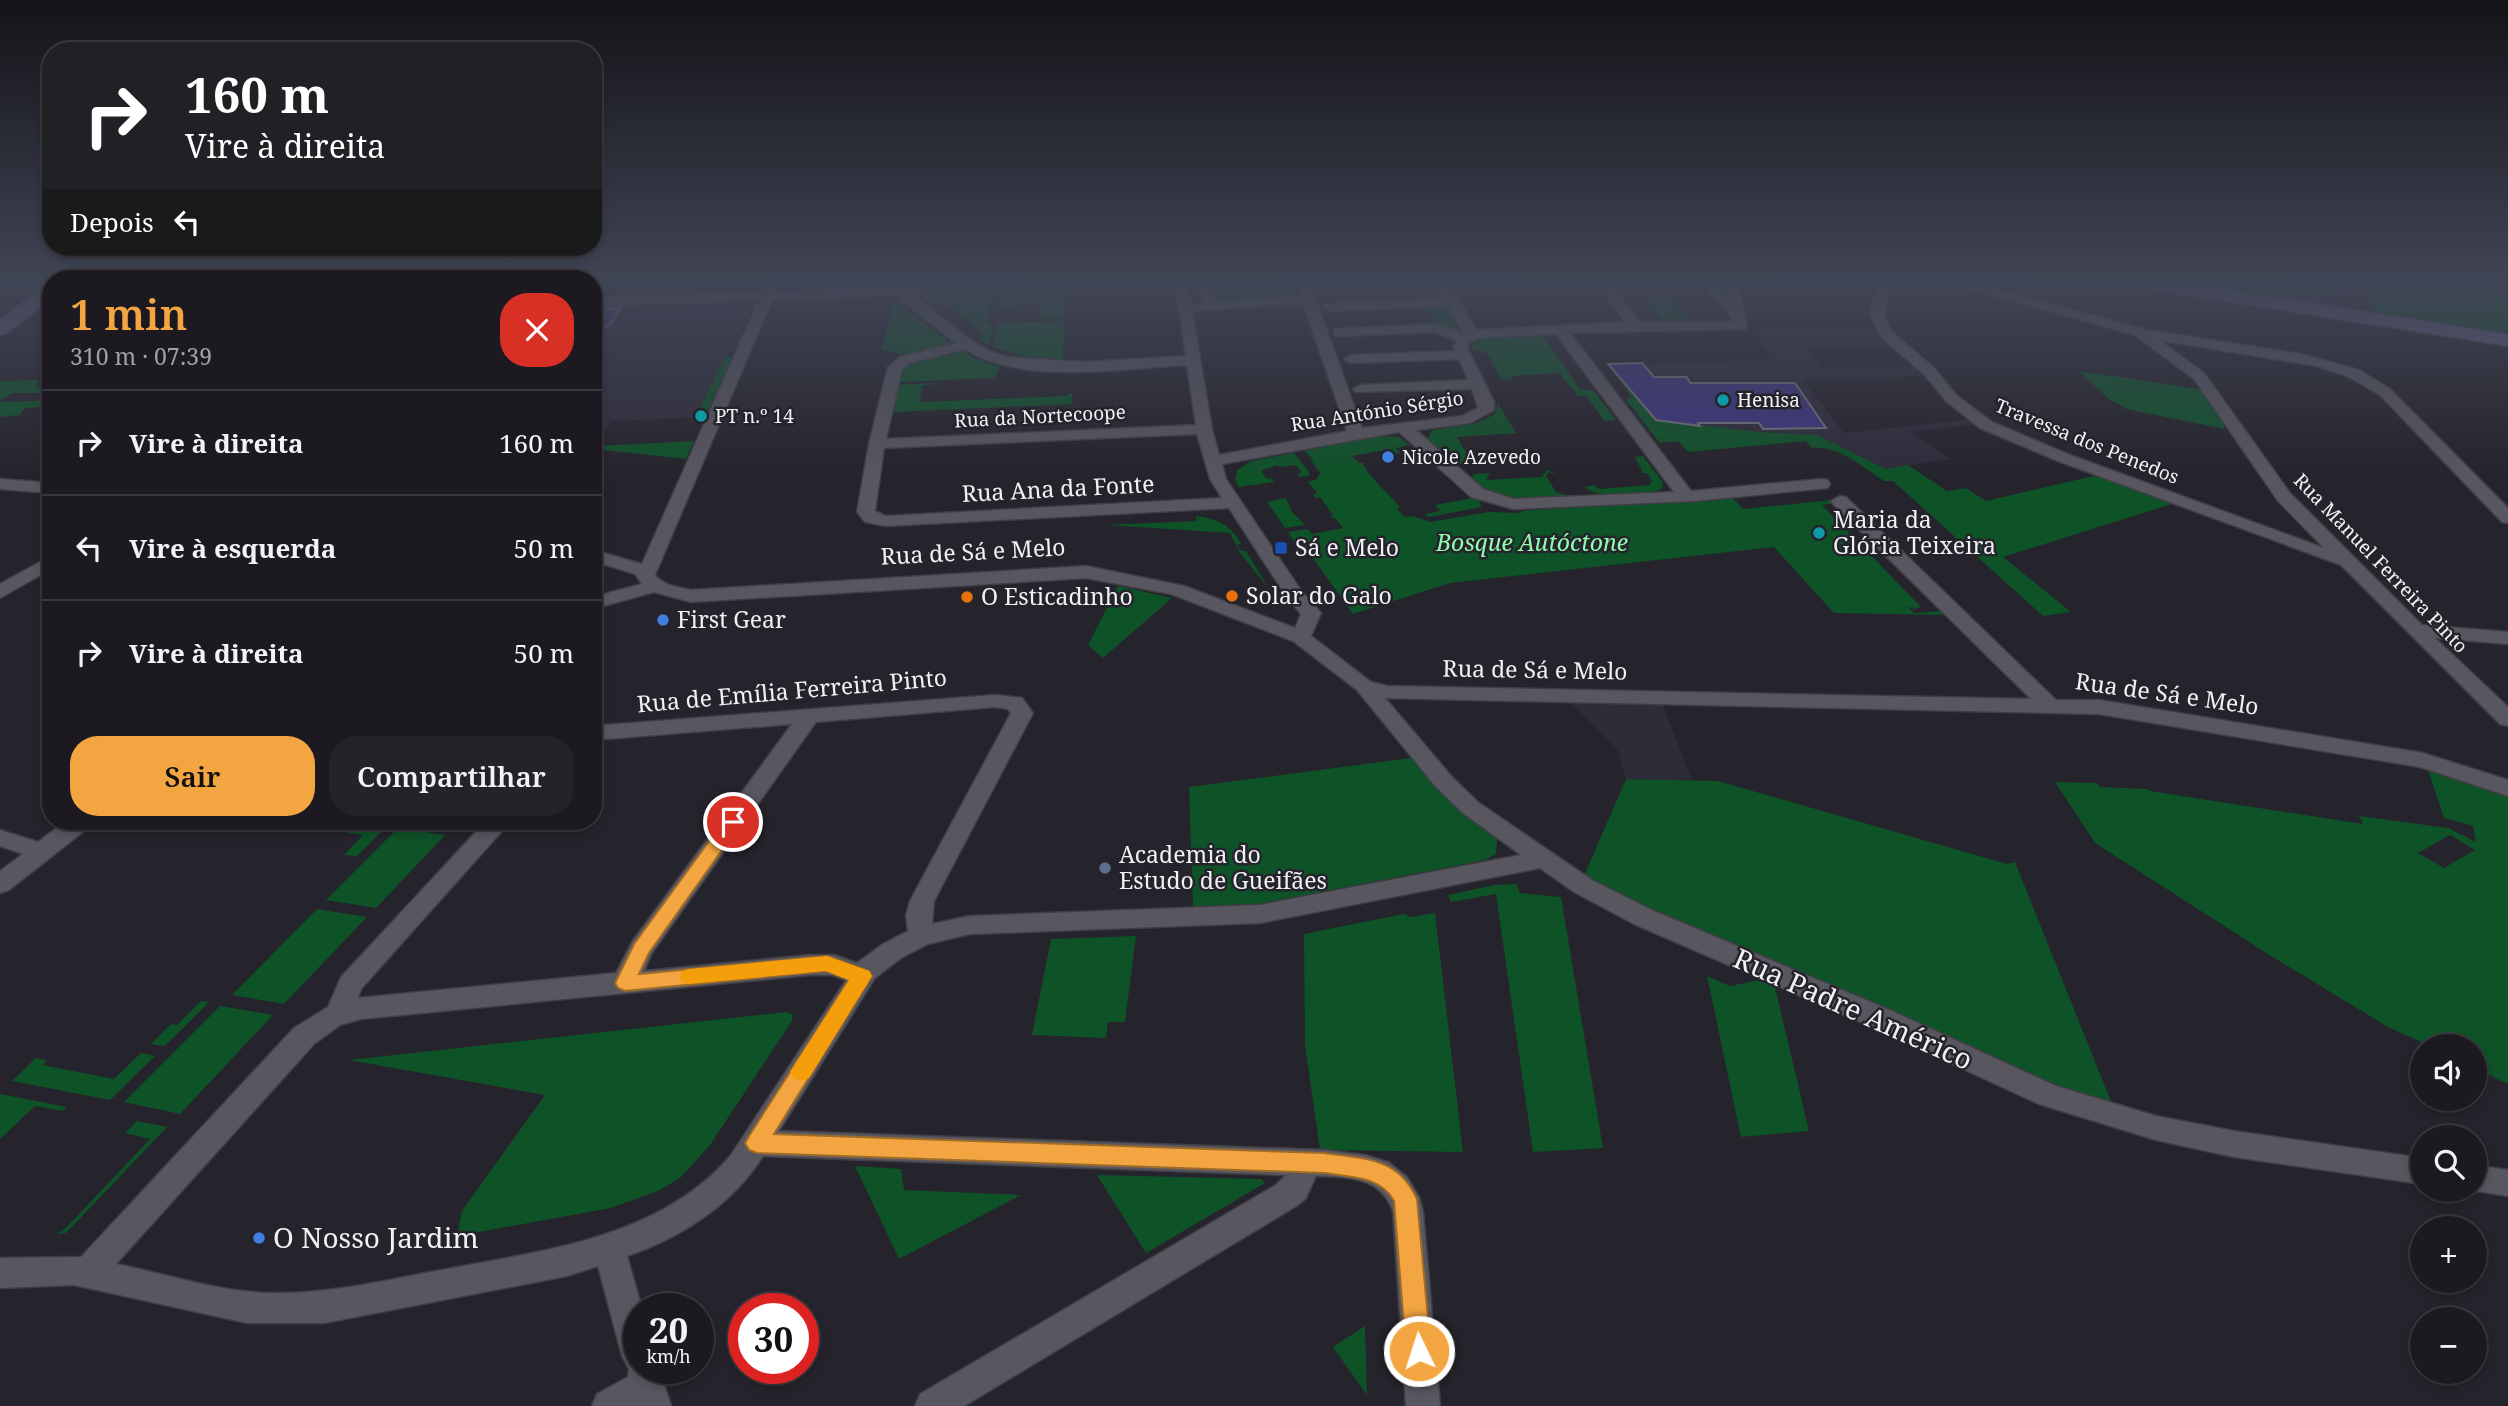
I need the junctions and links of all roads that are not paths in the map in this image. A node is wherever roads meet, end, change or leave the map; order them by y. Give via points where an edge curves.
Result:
1 (747, 347) edge
2 (958, 347) edge
3 (973, 347) edge
4 (1191, 347) edge
5 (1326, 347) edge
6 (1460, 347) edge
7 (1572, 347) edge
8 (1902, 347) edge
9 (2161, 347) edge
10 (2184, 347) edge
11 (2222, 347) edge
12 (2165, 349) junction
13 (1462, 355) junction
14 (1351, 359) dead end
15 (1193, 360) junction
16 (1477, 384) junction
17 (1360, 389) dead end
18 (1403, 427) junction
19 (1204, 429) junction
20 (1356, 434) junction
21 (877, 444) junction
22 (1213, 461) junction
23 (0, 484) edge
24 (1822, 484) dead end
25 (42, 487) edge
26 (1685, 495) junction
27 (1840, 501) dead end
28 (1233, 503) junction
29 (2508, 518) edge
30 (602, 557) edge
31 (2351, 565) junction
32 (42, 566) edge
33 (651, 580) junction
34 (0, 592) edge
35 (602, 599) edge
36 (2417, 631) junction
37 (1300, 637) junction
38 (2507, 638) edge
39 (1364, 686) junction
40 (2050, 706) junction
41 (809, 716) junction
42 (2508, 719) edge
43 (602, 732) edge
44 (2508, 788) edge
45 (69, 830) edge
46 (491, 830) edge
47 (0, 838) edge
48 (41, 851) junction
49 (1542, 859) junction
50 (0, 884) edge
51 (921, 936) junction
52 (862, 976) junction
53 (625, 983) junction
54 (339, 1013) junction
55 (757, 1143) junction
56 (1307, 1163) junction
57 (2410, 1169) edge
58 (2487, 1180) edge
59 (2508, 1183) edge
60 (608, 1249) junction
61 (89, 1271) junction
62 (0, 1273) edge
63 (623, 1300) edge
64 (639, 1384) edge
65 (609, 1406) edge
66 (932, 1406) edge
67 (1423, 1406) edge

1 - 33 street
2 - 21 street via 896,366
3 - 15 street via 995,358 1030,364
4 - 15 street
5 - 20 street
6 - 13 street, Rua António Sérgio
7 - 26 street
8 - 31 street, Travessa dos Penedos via 1958,405 2004,435
9 - 12 street, Rua Manuel Ferreira Pinto
10 - 12 street
11 - 29 street via 2308,360 2372,382
12 - 31 street, Rua Manuel Ferreira Pinto via 2199,376 2284,497
13 - 14 street
13 - 16 street, Rua António Sérgio
15 - 19 street
16 - 17 street
16 - 18 street, Rua António Sérgio via 1488,406 1479,415
18 - 20 street, Rua António Sérgio
18 - 26 street via 1472,489 1497,501 1534,505
19 - 21 street, Rua da Nortecoope
19 - 22 street
20 - 22 street, Rua António Sérgio
21 - 28 street, Rua Ana da Fonte via 866,512 870,518 886,521
22 - 28 street
23 - 25 street
24 - 26 street
27 - 40 street
28 - 37 street via 1311,613
30 - 33 street, Rua de Sá e Melo via 623,563
31 - 36 street, Rua Manuel Ferreira Pinto
32 - 34 street
33 - 35 street
33 - 37 street, Rua de Sá e Melo via 671,593 691,596 1095,573 1177,590
36 - 38 street
36 - 42 street, Rua Manuel Ferreira Pinto
37 - 39 street, Rua de Sá e Melo
39 - 40 street, Rua de Sá e Melo via 1409,693
39 - 49 street, Rua Padre Américo via 1444,782 1471,808
40 - 44 street, Rua de Sá e Melo via 2080,706 2255,731 2423,760
41 - 43 street, Rua de Emília Ferreira Pinto
41 - 51 street, Rua de Emília Ferreira Pinto via 995,701 1015,703 1022,713 922,901
41 - 53 street via 641,949
45 - 48 street
46 - 54 street via 350,984
47 - 48 street
48 - 50 street
49 - 51 street via 1260,914 970,925
49 - 57 street, Rua Padre Américo via 1645,918 2049,1096 2156,1128 2234,1144
51 - 52 street via 879,959
52 - 53 street via 827,964
52 - 55 street
53 - 54 street
54 - 61 street via 304,1036
55 - 56 street
55 - 60 street via 726,1183 695,1207
56 - 66 street via 1287,1195
56 - 67 street via 1377,1171 1398,1186 1406,1199
58 - 59 street
60 - 61 street via 567,1261 297,1309 247,1307
60 - 63 street
61 - 62 street
64 - 65 street

